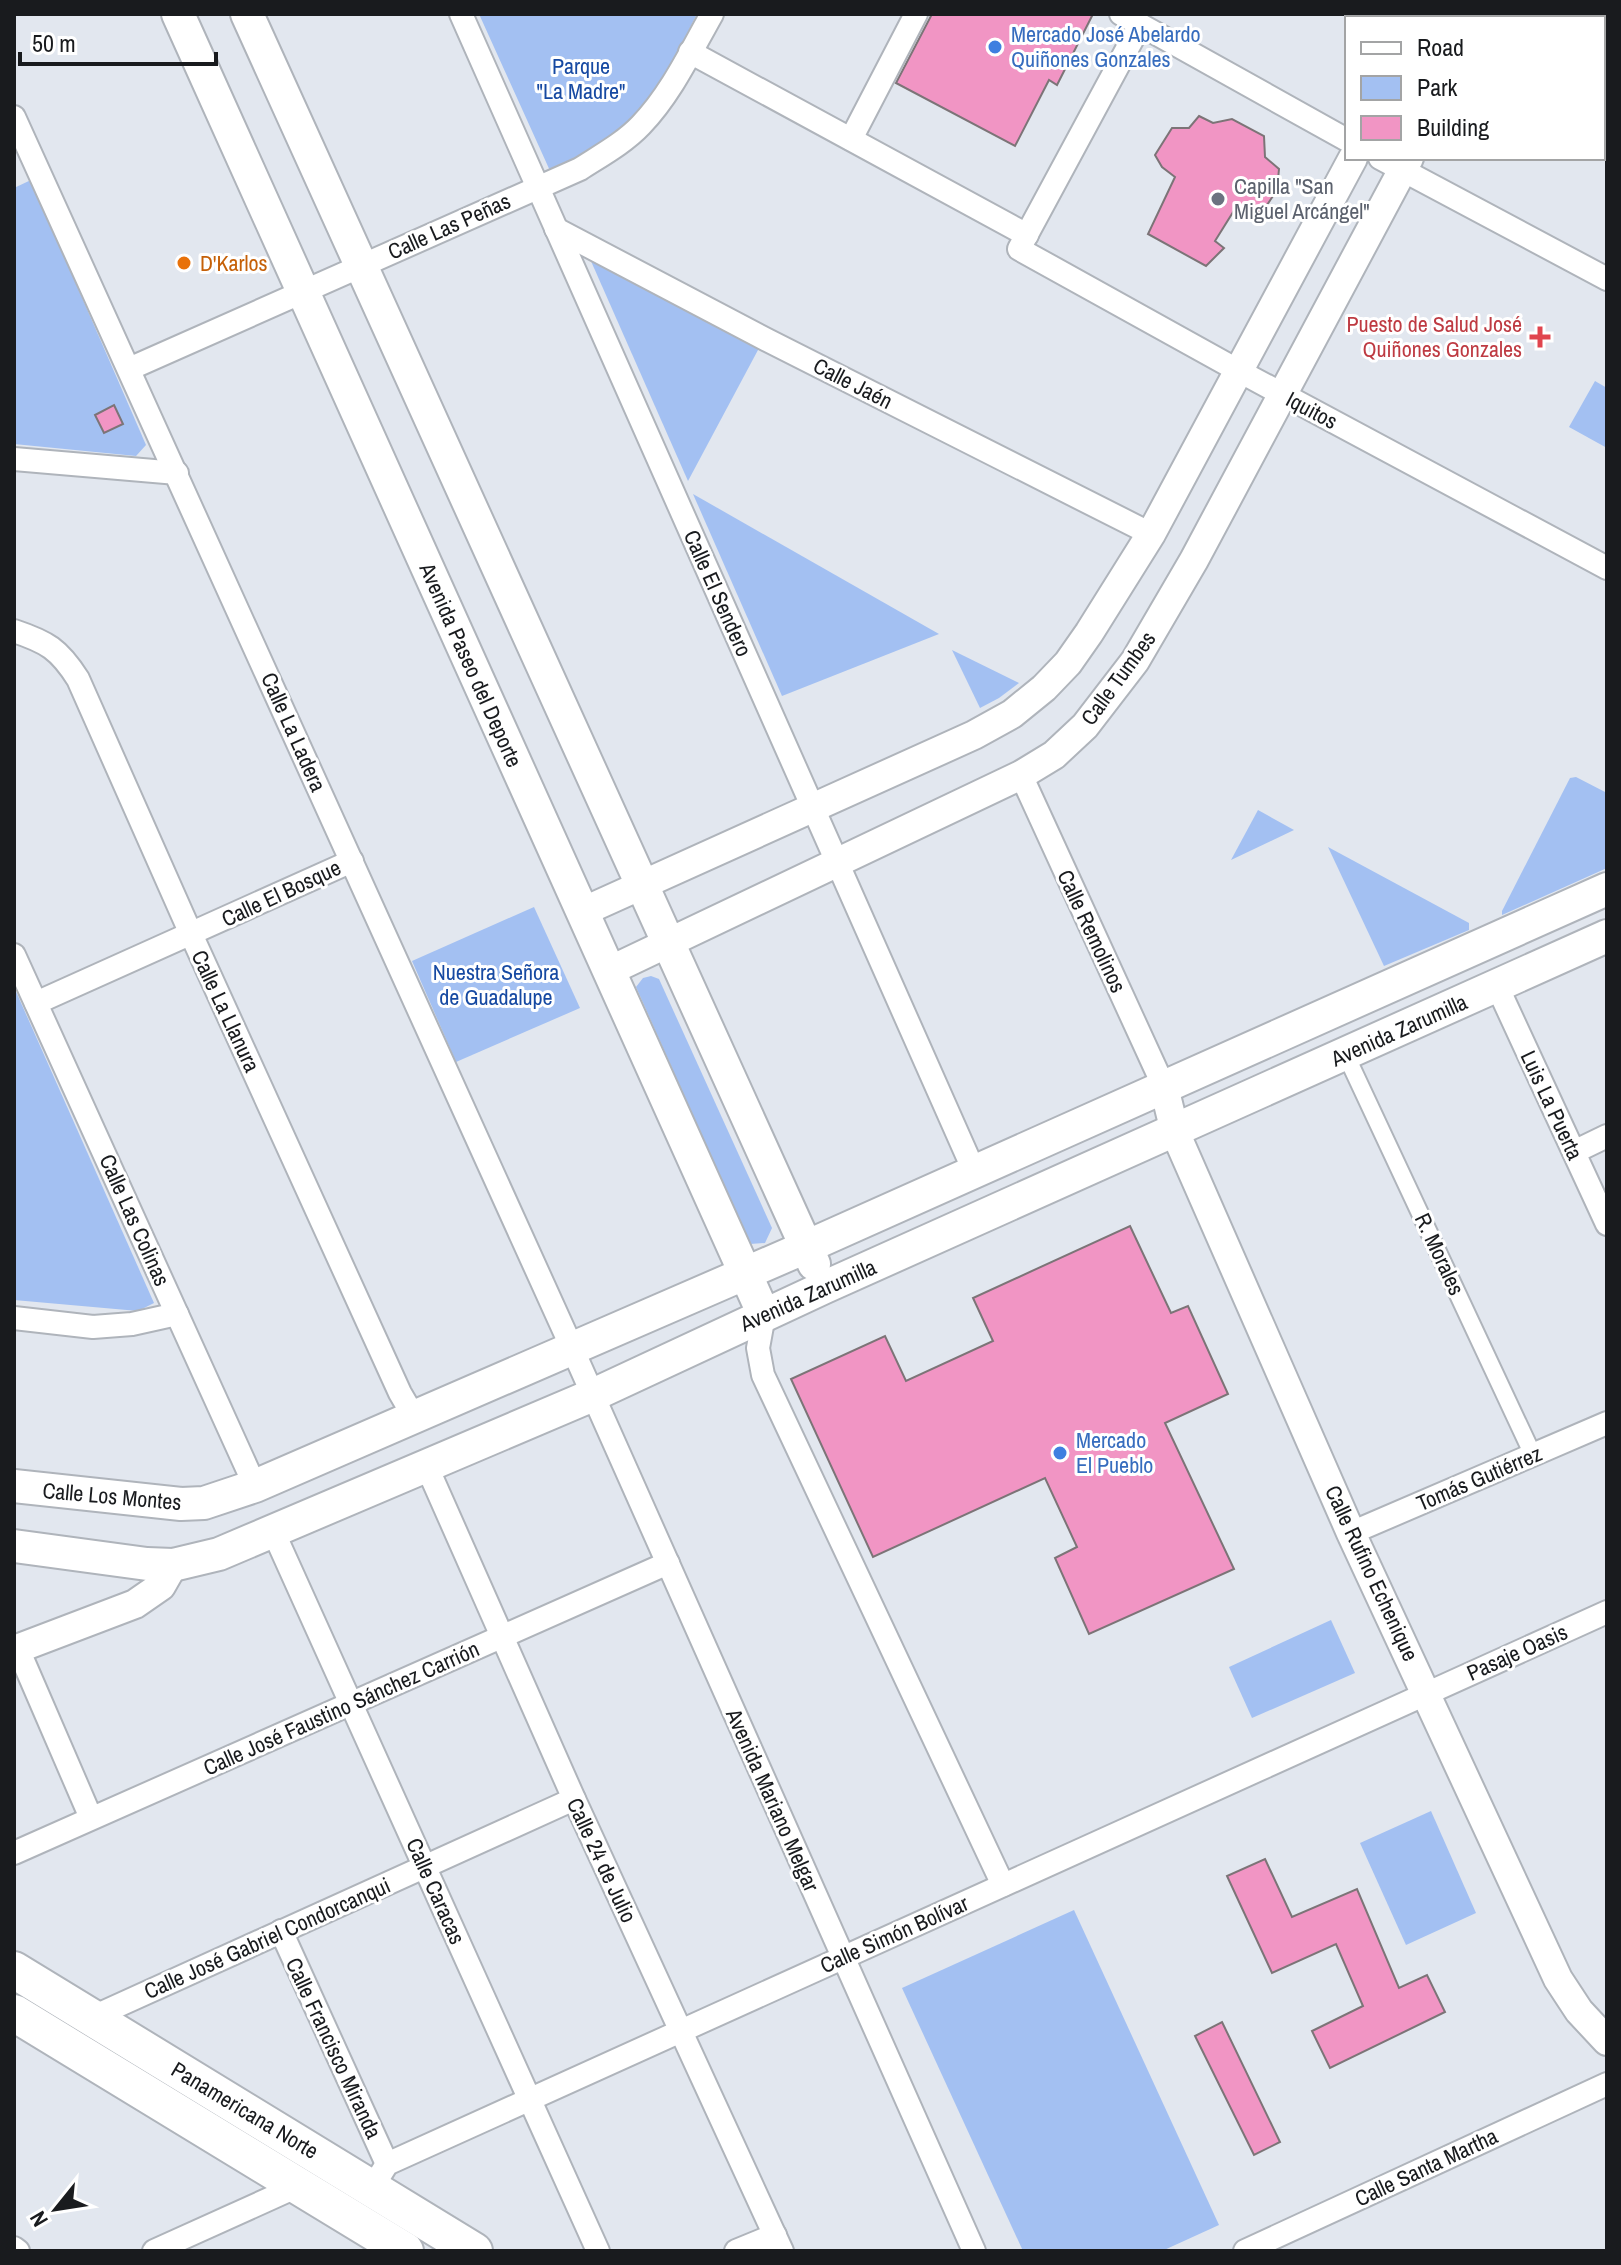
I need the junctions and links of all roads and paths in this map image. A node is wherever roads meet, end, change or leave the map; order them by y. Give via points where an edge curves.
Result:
1 (178, 14) edge
2 (247, 14) edge
3 (461, 14) edge
4 (712, 14) edge
5 (916, 14) edge
6 (1130, 20) edge
7 (690, 52) junction
8 (14, 117) edge
9 (851, 139) junction
10 (1345, 139) edge
11 (23, 160) edge
12 (1352, 160) edge
13 (1397, 162) edge
14 (538, 187) junction
15 (556, 229) junction
16 (1023, 242) junction
17 (360, 266) junction
18 (1607, 279) edge
19 (303, 291) junction
20 (129, 369) junction
21 (1239, 371) junction
22 (1282, 394) junction
23 (14, 459) edge
24 (177, 473) junction
25 (1151, 534) junction
26 (1607, 568) edge
27 (14, 631) edge
28 (1021, 775) junction
29 (814, 808) junction
30 (352, 861) junction
31 (837, 862) junction
32 (640, 886) junction
33 (1607, 889) edge
34 (582, 912) junction
35 (191, 934) junction
36 (1607, 936) edge
37 (667, 943) junction
38 (14, 955) edge
39 (609, 971) junction
40 (1497, 986) junction
41 (36, 1003) junction
42 (1345, 1053) junction
43 (1164, 1087) junction
44 (1175, 1132) junction
45 (1607, 1136) edge
46 (1574, 1152) junction
47 (974, 1171) junction
48 (1607, 1224) edge
49 (806, 1247) junction
50 (744, 1273) junction
51 (825, 1287) junction
52 (177, 1314) junction
53 (764, 1315) junction
54 (14, 1318) edge
55 (572, 1348) junction
56 (593, 1395) junction
57 (414, 1417) junction
58 (1607, 1423) edge
59 (1533, 1455) junction
60 (427, 1467) junction
61 (14, 1486) edge
62 (255, 1486) junction
63 (273, 1531) junction
64 (1351, 1533) junction
65 (14, 1546) edge
66 (668, 1563) junction
67 (173, 1565) junction
68 (1606, 1616) edge
69 (504, 1636) junction
70 (16, 1650) edge
71 (1427, 1692) junction
72 (351, 1703) junction
73 (574, 1799) junction
74 (91, 1818) junction
75 (14, 1853) edge
76 (425, 1867) junction
77 (1003, 1885) junction
78 (281, 1931) junction
79 (843, 1957) junction
80 (14, 1970) edge
81 (14, 2013) edge
82 (93, 2017) junction
83 (682, 2030) junction
84 (1607, 2042) edge
85 (1607, 2084) edge
86 (529, 2099) junction
87 (380, 2176) junction
88 (298, 2186) junction
89 (778, 2243) edge
90 (186, 2244) edge
91 (154, 2251) edge
92 (405, 2251) edge
93 (474, 2251) edge
94 (598, 2251) edge
95 (736, 2251) edge
96 (974, 2251) edge
97 (1245, 2251) edge

1 - 19 main road, Avenida Paseo del Deporte
2 - 17 main road
3 - 14 street, Calle El Sendero
4 - 7 street, Calle Las Peñas
5 - 9 street
6 - 10 street
6 - 16 street
7 - 9 street, Iquitos
7 - 14 street, Calle Las Peñas via 641,125 580,169
8 - 11 street, Calle La Ladera
9 - 16 street, Iquitos
11 - 20 street, Calle La Ladera
12 - 21 street
13 - 18 street
13 - 22 street, Calle Tumbes
14 - 15 street, Calle El Sendero
14 - 17 street, Calle Las Peñas
15 - 25 street, Calle Jaén
15 - 29 street, Calle El Sendero
16 - 21 street, Iquitos
17 - 19 street, Calle Las Peñas
17 - 32 main road
19 - 20 street, Calle Las Peñas
19 - 34 main road, Avenida Paseo del Deporte
20 - 24 street, Calle La Ladera
21 - 22 street, Iquitos
21 - 25 street
22 - 26 street, Iquitos
22 - 28 street, Calle Tumbes via 1135,661 1085,726 1054,755
23 - 24 street
24 - 30 street, Calle La Ladera
25 - 29 street via 1082,643 1044,688 974,735
27 - 35 street, Calle La Llanura via 44,641 64,657 78,679
28 - 31 street, Calle Tumbes
28 - 43 street, Calle Remolinos
29 - 31 street, Calle El Sendero
29 - 32 street
30 - 35 street, Calle El Bosque
30 - 55 street, Calle La Ladera
31 - 37 street, Calle Tumbes
31 - 47 street, Calle El Sendero
32 - 34 street
32 - 37 main road
33 - 43 main road, Avenida Zarumilla
34 - 39 main road, Avenida Paseo del Deporte
35 - 41 street, Calle El Bosque
35 - 57 street, Calle La Llanura
36 - 40 main road, Avenida Zarumilla
37 - 39 street, Calle Tumbes
37 - 49 main road
38 - 41 street, Calle Las Colinas
39 - 50 main road, Avenida Paseo del Deporte
40 - 42 main road, Avenida Zarumilla
40 - 46 street, Luis La Puerta
41 - 52 street, Calle Las Colinas
42 - 44 main road, Avenida Zarumilla
42 - 59 street, R. Morales
43 - 44 street, Calle Rufino Echenique
43 - 47 main road, Avenida Zarumilla
44 - 51 main road, Avenida Zarumilla
44 - 64 street, Calle Rufino Echenique
45 - 46 street
46 - 48 street, Luis La Puerta
47 - 49 main road, Avenida Zarumilla
49 - 50 main road, Avenida Zarumilla
49 - 51 main road
50 - 53 main road, Avenida Paseo del Deporte
50 - 55 main road, Avenida Zarumilla
51 - 53 main road, Avenida Zarumilla
52 - 54 street via 93,1327
52 - 62 street, Calle Las Colinas
53 - 56 main road, Avenida Zarumilla
53 - 77 street via 758,1348 763,1375
55 - 56 street, Avenida Mariano Melgar
55 - 57 main road, Avenida Zarumilla
56 - 60 main road, Avenida Zarumilla
56 - 66 street, Avenida Mariano Melgar
57 - 62 main road, Avenida Zarumilla
58 - 59 street, Tomás Gutiérrez
59 - 64 street, Tomás Gutiérrez
60 - 63 main road, Avenida Zarumilla
60 - 69 street, Calle 24 de Julio
61 - 62 main road, Calle Los Montes via 181,1504 204,1503
63 - 67 main road, Avenida Zarumilla via 219,1554
63 - 72 street, Calle Caracas
64 - 71 street, Calle Rufino Echenique
65 - 67 main road, Avenida Zarumilla
66 - 69 street, Calle José Faustino Sánchez Carrión
66 - 79 street, Avenida Mariano Melgar
67 - 70 street via 161,1586 135,1604
68 - 71 street, Pasaje Oasis
69 - 72 street, Calle José Faustino Sánchez Carrión
69 - 73 street, Calle 24 de Julio
70 - 74 street
71 - 77 street, Calle Simón Bolívar
71 - 84 street, Calle Rufino Echenique via 1558,1979
72 - 74 street, Calle José Faustino Sánchez Carrión
72 - 76 street, Calle Caracas
73 - 76 street, Calle José Gabriel Condorcanqui
73 - 83 street, Calle 24 de Julio
74 - 75 street, Calle José Faustino Sánchez Carrión
76 - 78 street, Calle José Gabriel Condorcanqui
76 - 86 street, Calle Caracas
77 - 79 street, Calle Simón Bolívar
78 - 82 street, Calle José Gabriel Condorcanqui
78 - 87 street, Calle Francisco Miranda
79 - 83 street, Calle Simón Bolívar
79 - 96 street, Avenida Mariano Melgar
80 - 82 highway, Panamericana Norte
81 - 88 highway, Panamericana Norte
82 - 87 highway, Panamericana Norte
83 - 86 street, Calle Simón Bolívar
83 - 89 street, Calle 24 de Julio
85 - 97 street, Calle Santa Martha
86 - 87 street, Calle Simón Bolívar
86 - 94 street, Calle Caracas
87 - 93 highway, Panamericana Norte
88 - 90 street
88 - 92 highway, Panamericana Norte
89 - 95 street
90 - 91 street

